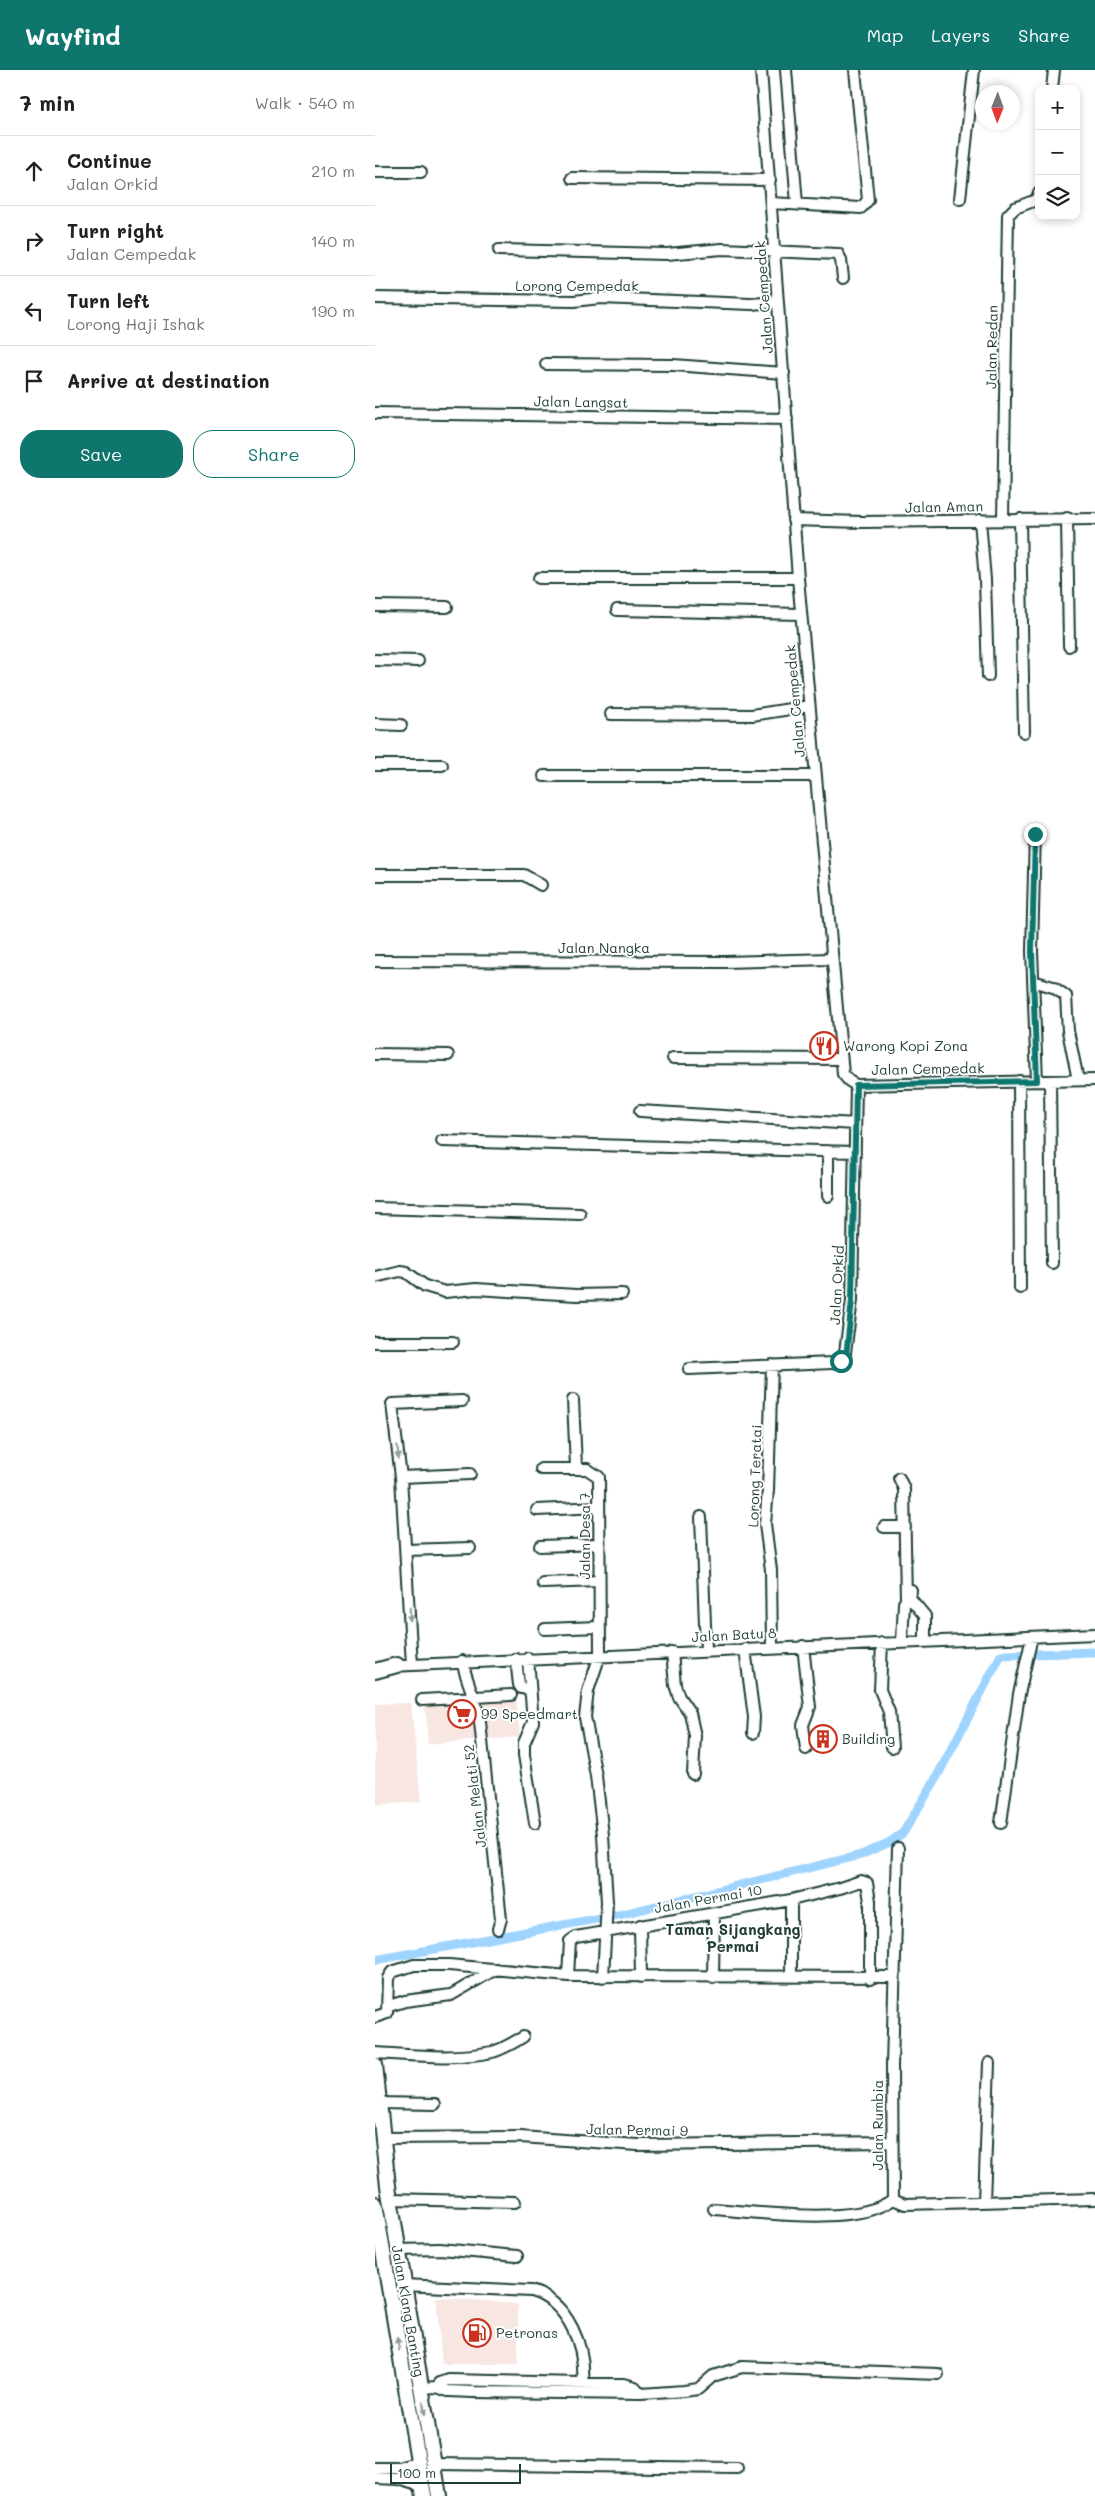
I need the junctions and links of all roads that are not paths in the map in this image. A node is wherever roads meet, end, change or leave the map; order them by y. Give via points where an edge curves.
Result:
1 (761, 70) edge
2 (786, 70) edge
3 (855, 70) edge
4 (974, 70) edge
5 (1054, 70) edge
6 (1052, 85) edge
7 (375, 172) edge
8 (421, 172) dead end
9 (572, 178) dead end
10 (770, 180) junction
11 (961, 199) dead end
12 (1035, 200) edge
13 (771, 203) junction
14 (797, 204) junction
15 (499, 250) dead end
16 (775, 253) junction
17 (843, 278) dead end
18 (375, 298) edge
19 (778, 302) junction
20 (546, 364) dead end
21 (783, 373) junction
22 (375, 413) edge
23 (787, 419) junction
24 (1003, 519) junction
25 (1095, 519) edge
26 (793, 520) junction
27 (1067, 522) junction
28 (1020, 526) junction
29 (980, 528) junction
30 (539, 578) dead end
31 (797, 578) junction
32 (375, 606) edge
33 (447, 607) dead end
34 (617, 610) dead end
35 (801, 614) junction
36 (1069, 646) dead end
37 (375, 660) edge
38 (418, 661) dead end
39 (988, 676) dead end
40 (809, 706) junction
41 (611, 714) dead end
42 (375, 724) edge
43 (401, 725) dead end
44 (1024, 732) dead end
45 (375, 765) edge
46 (442, 765) dead end
47 (544, 776) dead end
48 (815, 776) junction
49 (1035, 834) dead end
50 (375, 875) edge
51 (541, 885) dead end
52 (832, 959) junction
53 (375, 961) edge
54 (1033, 981) junction
55 (375, 1054) edge
56 (448, 1055) dead end
57 (673, 1058) dead end
58 (841, 1059) junction
59 (1078, 1080) junction
60 (1095, 1080) edge
61 (1019, 1081) junction
62 (1037, 1081) junction
63 (1050, 1081) junction
64 (856, 1085) junction
65 (640, 1111) dead end
66 (855, 1124) junction
67 (442, 1140) dead end
68 (829, 1151) junction
69 (855, 1152) junction
70 (828, 1196) dead end
71 (375, 1208) edge
72 (580, 1214) dead end
73 (1052, 1263) dead end
74 (375, 1277) edge
75 (1020, 1288) dead end
76 (622, 1294) dead end
77 (375, 1342) edge
78 (453, 1342) dead end
79 (772, 1365) junction
80 (689, 1369) dead end
81 (573, 1400) dead end
82 (462, 1401) dead end
83 (576, 1467) junction
84 (541, 1469) dead end
85 (470, 1474) dead end
86 (401, 1477) junction
87 (899, 1478) dead end
88 (599, 1507) junction
89 (537, 1510) dead end
90 (701, 1517) dead end
91 (883, 1527) dead end
92 (905, 1527) junction
93 (599, 1544) junction
94 (540, 1546) dead end
95 (470, 1548) dead end
96 (406, 1550) junction
97 (911, 1560) dead end
98 (599, 1582) junction
99 (543, 1583) dead end
100 (908, 1599) junction
101 (599, 1628) junction
102 (545, 1629) dead end
103 (1095, 1634) edge
104 (1032, 1638) junction
105 (925, 1641) junction
106 (902, 1642) junction
107 (881, 1643) junction
108 (803, 1646) junction
109 (772, 1648) junction
110 (745, 1649) junction
111 (706, 1650) junction
112 (672, 1652) junction
113 (599, 1655) junction
114 (528, 1658) junction
115 (516, 1659) junction
116 (462, 1661) junction
117 (375, 1664) edge
118 (412, 1664) junction
119 (397, 1665) junction
120 (375, 1671) edge
121 (530, 1689) junction
122 (511, 1695) dead end
123 (472, 1697) junction
124 (422, 1700) dead end
125 (753, 1733) dead end
126 (892, 1747) dead end
127 (806, 1749) dead end
128 (693, 1774) dead end
129 (535, 1823) dead end
130 (1001, 1823) dead end
131 (898, 1848) dead end
132 (791, 1900) junction
133 (714, 1914) junction
134 (640, 1925) junction
135 (605, 1928) junction
136 (498, 1930) dead end
137 (496, 1969) junction
138 (568, 1976) junction
139 (603, 1977) junction
140 (641, 1977) junction
141 (791, 1977) junction
142 (894, 1977) junction
143 (713, 1978) junction
144 (870, 1979) junction
145 (389, 2006) junction
146 (375, 2017) edge
147 (523, 2037) dead end
148 (375, 2053) edge
149 (989, 2063) dead end
150 (375, 2066) edge
151 (378, 2103) junction
152 (435, 2104) dead end
153 (382, 2138) junction
154 (892, 2142) junction
155 (390, 2199) junction
156 (893, 2199) junction
157 (1095, 2199) edge
158 (515, 2202) dead end
159 (984, 2202) junction
160 (375, 2204) edge
161 (714, 2209) dead end
162 (397, 2250) junction
163 (517, 2256) dead end
164 (403, 2285) junction
165 (938, 2374) dead end
166 (583, 2384) junction
167 (437, 2387) junction
168 (421, 2388) junction
169 (641, 2394) junction
170 (418, 2462) junction
171 (433, 2464) junction
172 (375, 2468) edge
173 (737, 2468) dead end
174 (375, 2478) edge
175 (423, 2491) edge
176 (439, 2496) edge

1 - 10 street, Jalan Cempedak
2 - 14 street
3 - 14 street via 868,200 861,208
4 - 11 street
5 - 6 street
7 - 8 street
9 - 10 street
10 - 13 street, Jalan Cempedak
12 - 24 street, Jalan Redan via 1015,208 1008,215
13 - 14 street
13 - 16 street, Jalan Cempedak
15 - 16 street
16 - 17 street via 838,254
16 - 19 street, Jalan Cempedak
18 - 19 street, Lorong Cempedak
19 - 21 street, Jalan Cempedak
20 - 21 street via 673,365
21 - 23 street, Jalan Cempedak
22 - 23 street, Jalan Langsat
23 - 26 street, Jalan Cempedak
24 - 28 street, Jalan Aman
24 - 29 street, Jalan Aman
25 - 27 street, Jalan Aman
26 - 29 street, Jalan Aman
26 - 31 street, Jalan Cempedak
27 - 28 street, Jalan Aman
27 - 36 street
28 - 44 street
29 - 39 street
30 - 31 street
31 - 35 street, Jalan Cempedak
32 - 33 street
34 - 35 street
35 - 40 street, Jalan Cempedak
37 - 38 street
40 - 41 street via 752,715
40 - 48 street, Jalan Cempedak
42 - 43 street
45 - 46 street
47 - 48 street
48 - 52 street, Jalan Cempedak
49 - 54 street
50 - 51 street via 524,875
52 - 53 street, Jalan Nangka via 724,962
52 - 58 street, Jalan Cempedak
54 - 59 street via 1053,987 1066,996 1068,1032
54 - 62 street
55 - 56 street
57 - 58 street
58 - 64 street, Jalan Cempedak via 845,1078
59 - 60 street, Jalan Cempedak
59 - 63 street, Jalan Cempedak
61 - 62 street, Jalan Cempedak
61 - 64 street, Jalan Cempedak
61 - 75 street
62 - 63 street, Jalan Cempedak
63 - 73 street
64 - 66 street, Jalan Orkid
65 - 66 street
66 - 69 street, Jalan Orkid
67 - 68 street
68 - 69 street
68 - 70 street
69 - 79 street, Jalan Orkid via 852,1300 846,1357 832,1363
71 - 72 street
74 - 76 street via 406,1272 425,1286 445,1292 477,1289 577,1295
77 - 78 street
79 - 80 street, Jalan Orkid
79 - 109 street, Lorong Teratai via 765,1506 771,1570
81 - 83 street
82 -> 86 street via 392,1404
83 - 84 street, Jalan Desa 7
83 - 88 street, Jalan Desa 7 via 587,1468 599,1476
85 - 86 street
86 - 96 street
87 - 92 street via 904,1489
88 - 89 street
88 - 93 street, Jalan Desa 7
90 - 111 street
91 - 92 street
92 - 100 street
93 - 94 street
93 - 98 street, Jalan Desa 7
95 - 96 street
96 -> 118 street
97 - 100 street
98 - 99 street
98 - 101 street, Jalan Desa 7
100 - 105 street via 925,1616
100 - 106 street via 903,1612
101 - 102 street
101 - 113 street, Jalan Desa 7
103 - 104 street, Jalan Batu 8
104 - 105 street, Jalan Batu 8
104 - 130 street via 1013,1731
105 - 106 street, Jalan Batu 8
106 - 107 street, Jalan Batu 8
107 - 108 street, Jalan Batu 8
107 - 126 street via 880,1690 891,1723
108 - 109 street, Jalan Batu 8
108 - 127 street via 810,1707 803,1724
109 - 110 street, Jalan Batu 8
110 - 111 street, Jalan Batu 8
110 - 125 street
111 - 112 street, Jalan Batu 8
112 - 113 street, Jalan Batu 8
112 - 128 street via 675,1685 690,1713 695,1736
113 - 114 street, Jalan Batu 8
113 - 135 street, Jalan Desa 7 via 588,1691 585,1716 597,1786 607,1902
114 - 115 street, Jalan Batu 8
114 - 121 street
115 - 116 street, Jalan Batu 8
115 - 121 street via 519,1685
116 - 118 street, Jalan Batu 8
116 - 123 street, Jalan Melati 52
117 - 119 highway
118 - 119 street, Jalan Batu 8
119 - 120 highway
121 - 129 street via 533,1722 524,1744 524,1756
122 - 123 street
123 - 124 street
123 - 136 street, Jalan Melati 52 via 479,1716 493,1832 501,1919
131 - 142 street, Jalan Rumbia
132 - 133 street, Jalan Permai 10
132 - 141 street
132 - 144 street, Jalan Permai 10 via 861,1881 867,1883
133 - 134 street, Jalan Permai 10
133 - 143 street
134 - 135 street, Jalan Permai 10
134 - 140 street
135 - 138 street, Jalan Permai 10 via 570,1941
135 - 139 street, Jalan Desa 7
137 - 138 street
137 - 145 street via 451,1995 405,2000
137 - 145 street via 449,1965 401,1968 388,1978 386,1993
138 - 139 street
139 - 140 street
140 - 143 street
141 - 143 street
141 - 144 street
142 - 144 street
142 - 154 street, Jalan Rumbia
145 - 146 street via 385,2016
147 - 148 street via 494,2052 480,2054 427,2056
149 - 159 street
150 - 151 highway, Jalan Klang Banting
151 - 152 street
151 - 153 highway, Jalan Klang Banting
153 - 154 street, Jalan Permai 9 via 520,2137 639,2145
153 - 155 highway, Jalan Klang Banting
154 - 156 street, Jalan Rumbia
155 - 158 street
155 - 162 highway, Jalan Klang Banting
156 - 159 street via 905,2204
156 - 161 street via 883,2207 846,2215
157 - 159 street
170 -> 160 highway, Jalan Klang Banting
162 - 163 street via 440,2249
162 - 164 highway, Jalan Klang Banting
164 - 166 street via 540,2293 553,2302 573,2329 583,2356
164 - 168 highway, Jalan Klang Banting
165 - 169 street via 742,2367 713,2376 693,2390
166 - 167 street via 449,2380
166 - 169 street via 629,2385
167 - 168 street
167 - 169 street via 448,2391
168 -> 171 highway, Jalan Klang Banting
170 - 172 street via 400,2468
170 - 175 highway, Jalan Klang Banting
171 - 173 street
171 - 176 highway, Jalan Klang Banting
174 - 175 street via 399,2479

